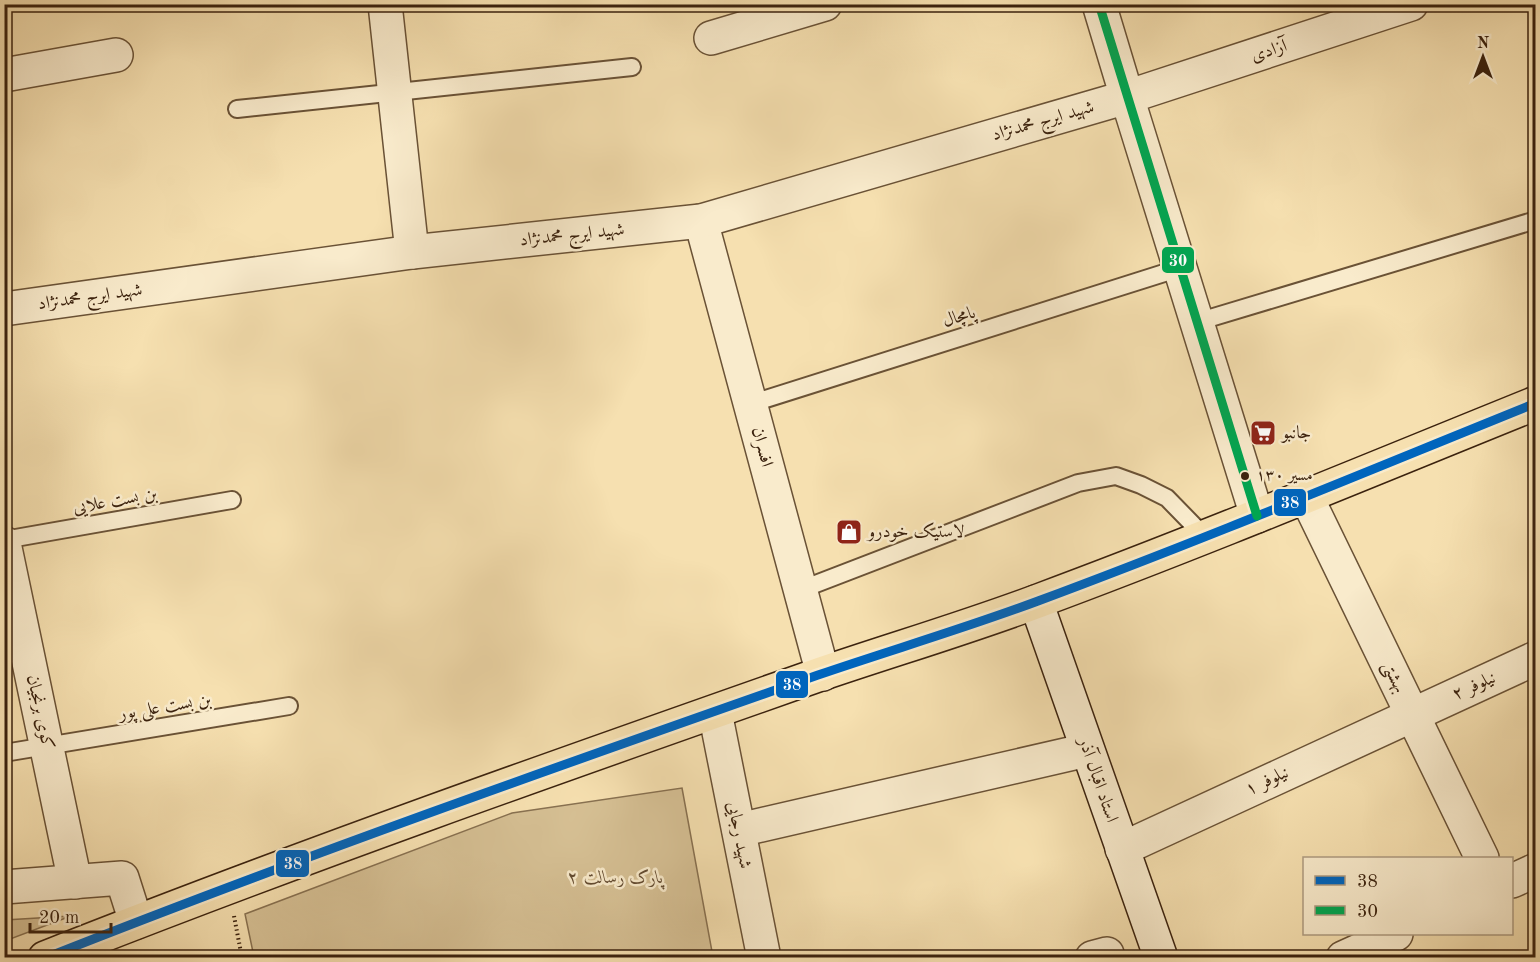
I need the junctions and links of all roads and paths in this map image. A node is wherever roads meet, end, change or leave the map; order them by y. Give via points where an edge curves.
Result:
1 (385, 4) edge
2 (825, 4) edge
3 (1099, 4) edge
4 (1411, 4) edge
5 (711, 38) dead end
6 (116, 55) dead end
7 (632, 67) dead end
8 (4, 75) edge
9 (395, 93) junction
10 (1126, 97) junction
11 (237, 109) dead end
12 (1536, 220) edge
13 (700, 221) junction
14 (412, 252) junction
15 (1180, 268) junction
16 (4, 309) edge
17 (1197, 322) junction
18 (1536, 403) edge
19 (750, 404) junction
20 (1306, 496) junction
21 (232, 500) dead end
22 (1257, 516) junction
23 (1204, 536) junction
24 (4, 542) edge
25 (800, 590) junction
26 (1036, 602) junction
27 (1536, 658) edge
28 (823, 674) junction
29 (289, 706) dead end
30 (715, 712) junction
31 (1412, 714) junction
32 (46, 746) junction
33 (1088, 750) junction
34 (4, 753) edge
35 (739, 830) junction
36 (1122, 849) junction
37 (1482, 857) edge
38 (1536, 870) edge
39 (1513, 881) edge
40 (75, 882) junction
41 (227, 886) junction
42 (4, 887) edge
43 (136, 922) junction
44 (1392, 935) edge
45 (45, 957) edge
46 (242, 957) edge
47 (764, 957) edge
48 (1161, 957) edge
49 (1343, 957) edge

1 - 9 street
2 - 5 street
3 - 10 street
4 - 10 street, آزادی
6 - 8 street
7 - 9 lane
9 - 11 lane
9 - 14 street
10 - 13 street, شهید ایرج محمدنژاد
10 - 15 street
12 - 17 lane
13 - 14 street, شهید ایرج محمدنژاد
13 - 19 street, افسران
14 - 16 street, شهید ایرج محمدنژاد
15 - 17 street
15 - 19 lane, پامچال
17 - 22 street
18 - 20 main road
19 - 25 street, افسران
20 - 22 main road
20 - 31 street, بهشتی
21 - 24 lane, بن بست علایی
22 - 23 main road
23 - 25 lane via 1167,498 1116,476 1078,483
23 - 26 main road
24 - 32 street, کوی برنجیان
25 - 28 street, افسران
26 - 28 main road
26 - 33 street, استاد اقبال آذر
27 - 31 street, نیلوفر ۲
28 - 30 main road
29 - 32 lane, بن بست علی پور
30 - 35 street, شهید رجایی
30 - 41 main road
31 - 36 street, نیلوفر ۱
31 - 37 street, بهشتی
32 - 34 lane, بن بست علی پور
32 - 40 street, کوی برنجیان
33 - 35 street
33 - 36 street, استاد اقبال آذر
35 - 47 street, شهید رجایی
36 - 48 street, استاد اقبال آذر
38 - 39 street
40 - 42 street
40 - 43 street via 122,879
41 - 43 main road
41 - 46 path
43 - 45 main road
44 - 49 street

